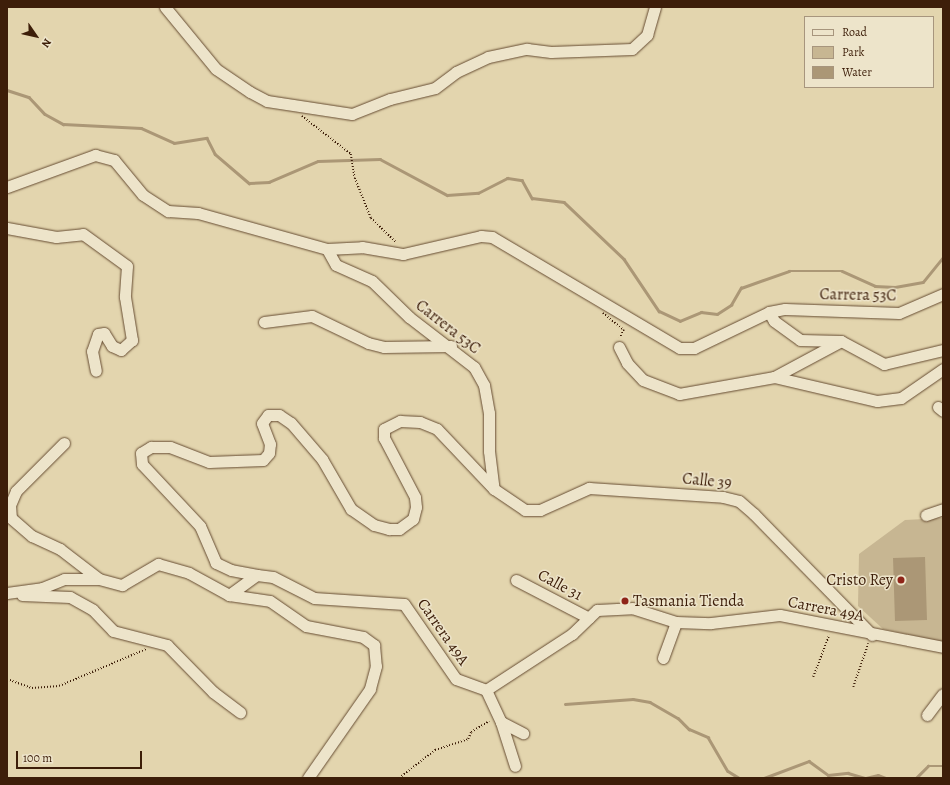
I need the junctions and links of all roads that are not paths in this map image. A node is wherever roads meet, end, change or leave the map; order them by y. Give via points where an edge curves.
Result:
1 (165, 7) edge
2 (655, 7) edge
3 (7, 187) edge
4 (7, 228) edge
5 (327, 249) junction
6 (943, 294) edge
7 (769, 312) junction
8 (264, 322) dead end
9 (842, 341) junction
10 (451, 346) junction
11 (619, 347) road end
12 (943, 350) edge
13 (943, 369) edge
14 (96, 371) dead end
15 (774, 377) junction
16 (64, 443) dead end
17 (494, 489) junction
18 (943, 509) edge
19 (926, 515) dead end
20 (257, 575) junction
21 (99, 579) junction
22 (516, 580) dead end
23 (10, 592) edge
24 (229, 595) junction
25 (588, 618) junction
26 (676, 622) junction
27 (872, 635) junction
28 (943, 647) edge
29 (662, 658) dead end
30 (486, 690) junction
31 (943, 694) edge
32 (240, 712) dead end
33 (927, 715) dead end
34 (501, 722) junction
35 (523, 733) dead end
36 (515, 766) dead end
37 (308, 778) edge

1 - 2 street via 216,69 267,101 352,114 390,99 435,88 456,72 488,57 527,49 551,52 632,49 647,35
3 - 5 street via 95,155 105,156 120,166 142,195 168,211 198,213
4 - 14 street via 56,237 83,234 127,266 125,297 132,340 121,350 112,346 104,333 98,334 92,351
5 - 7 street, Carrera 53C via 362,247 403,254 492,237 680,348 694,348
5 - 10 street, Carrera 53C via 336,265 372,281 409,317
6 - 7 street, Carrera 53C via 899,313 785,309
7 - 9 street via 774,322 800,340
8 - 10 street via 312,316 368,343 384,347
9 - 12 street via 884,364
9 - 15 street
10 - 17 street, Carrera 53C via 474,367 484,385
11 - 15 street via 627,363 642,380 679,394
13 - 15 street via 901,398 877,401
16 - 21 street via 16,491 10,505 11,518 32,536 60,549
17 - 20 street, Calle 39 via 437,428 420,422 400,421 384,429 384,438 415,497 414,519 399,529 374,525 351,509 322,459 291,423 278,415 268,415 262,423 270,444 269,453 263,460 210,462 170,447 151,447 141,453 142,464 200,526 216,563 231,570
17 - 27 street, Calle 39 via 525,510 540,510 589,488 739,501
18 - 19 street
20 - 24 street
20 - 30 street, Carrera 49A via 273,577 314,598 404,604 456,680
21 - 23 street via 64,579 42,588
21 - 24 street via 122,584 158,564 189,573
22 - 25 street, Calle 31
23 - 32 street via 30,597 70,597 93,610 113,631 167,645 213,692
24 - 37 street via 270,601 306,626 363,637 374,645 376,666 370,689
25 - 26 street, Carrera 49A via 597,610 632,608
25 - 30 street, Carrera 49A via 572,634
26 - 27 street, Carrera 49A via 712,623 780,615 833,624
26 - 29 street
27 - 28 street, Carrera 49A
30 - 34 street
31 - 33 street
34 - 35 street
34 - 36 street

